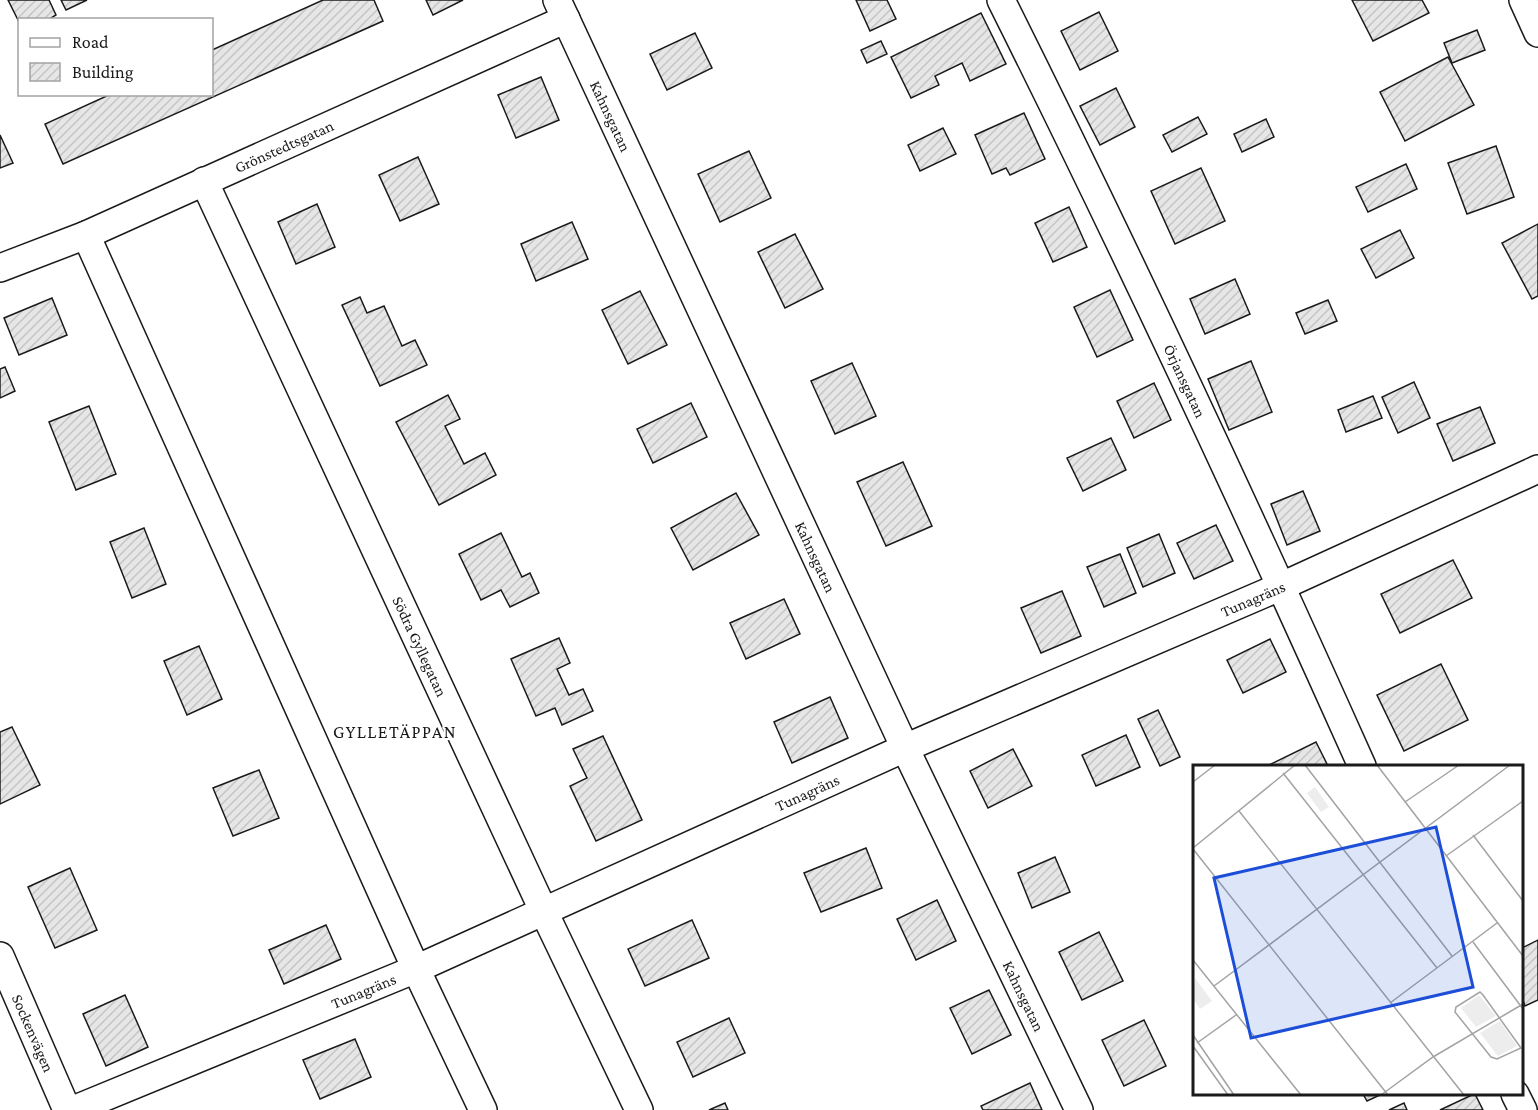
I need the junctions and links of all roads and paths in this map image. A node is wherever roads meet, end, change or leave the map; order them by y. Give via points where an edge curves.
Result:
1 (1001, 0) edge
2 (1523, 0) edge
3 (562, 10) edge
4 (1538, 33) edge
5 (204, 181) junction
6 (86, 236) junction
7 (0, 268) edge
8 (1538, 469) edge
9 (1281, 586) junction
10 (905, 748) junction
11 (1362, 765) edge
12 (544, 912) junction
13 (0, 956) edge
14 (416, 969) junction
15 (1516, 1095) edge
16 (67, 1110) edge
17 (73, 1110) edge
18 (483, 1110) edge
19 (639, 1110) edge
20 (1079, 1110) edge
21 (1523, 1110) edge

1 - 9 street, Örjansgatan
2 - 4 street
3 - 5 street, Grönstedtsgatan
3 - 10 street, Kahnsgatan
5 - 6 street, Grönstedtsgatan
5 - 12 street, Södra Gyllegatan
6 - 7 street, Grönstedtsgatan
6 - 14 street
8 - 9 street, Tunagräns
9 - 10 street, Tunagräns
9 - 11 street, Örjansgatan
10 - 12 street, Tunagräns
10 - 20 street, Kahnsgatan
12 - 14 street, Tunagräns
12 - 19 street, Södra Gyllegatan
13 - 16 street, Sockenvägen
14 - 17 street, Tunagräns
14 - 18 street
15 - 21 street

